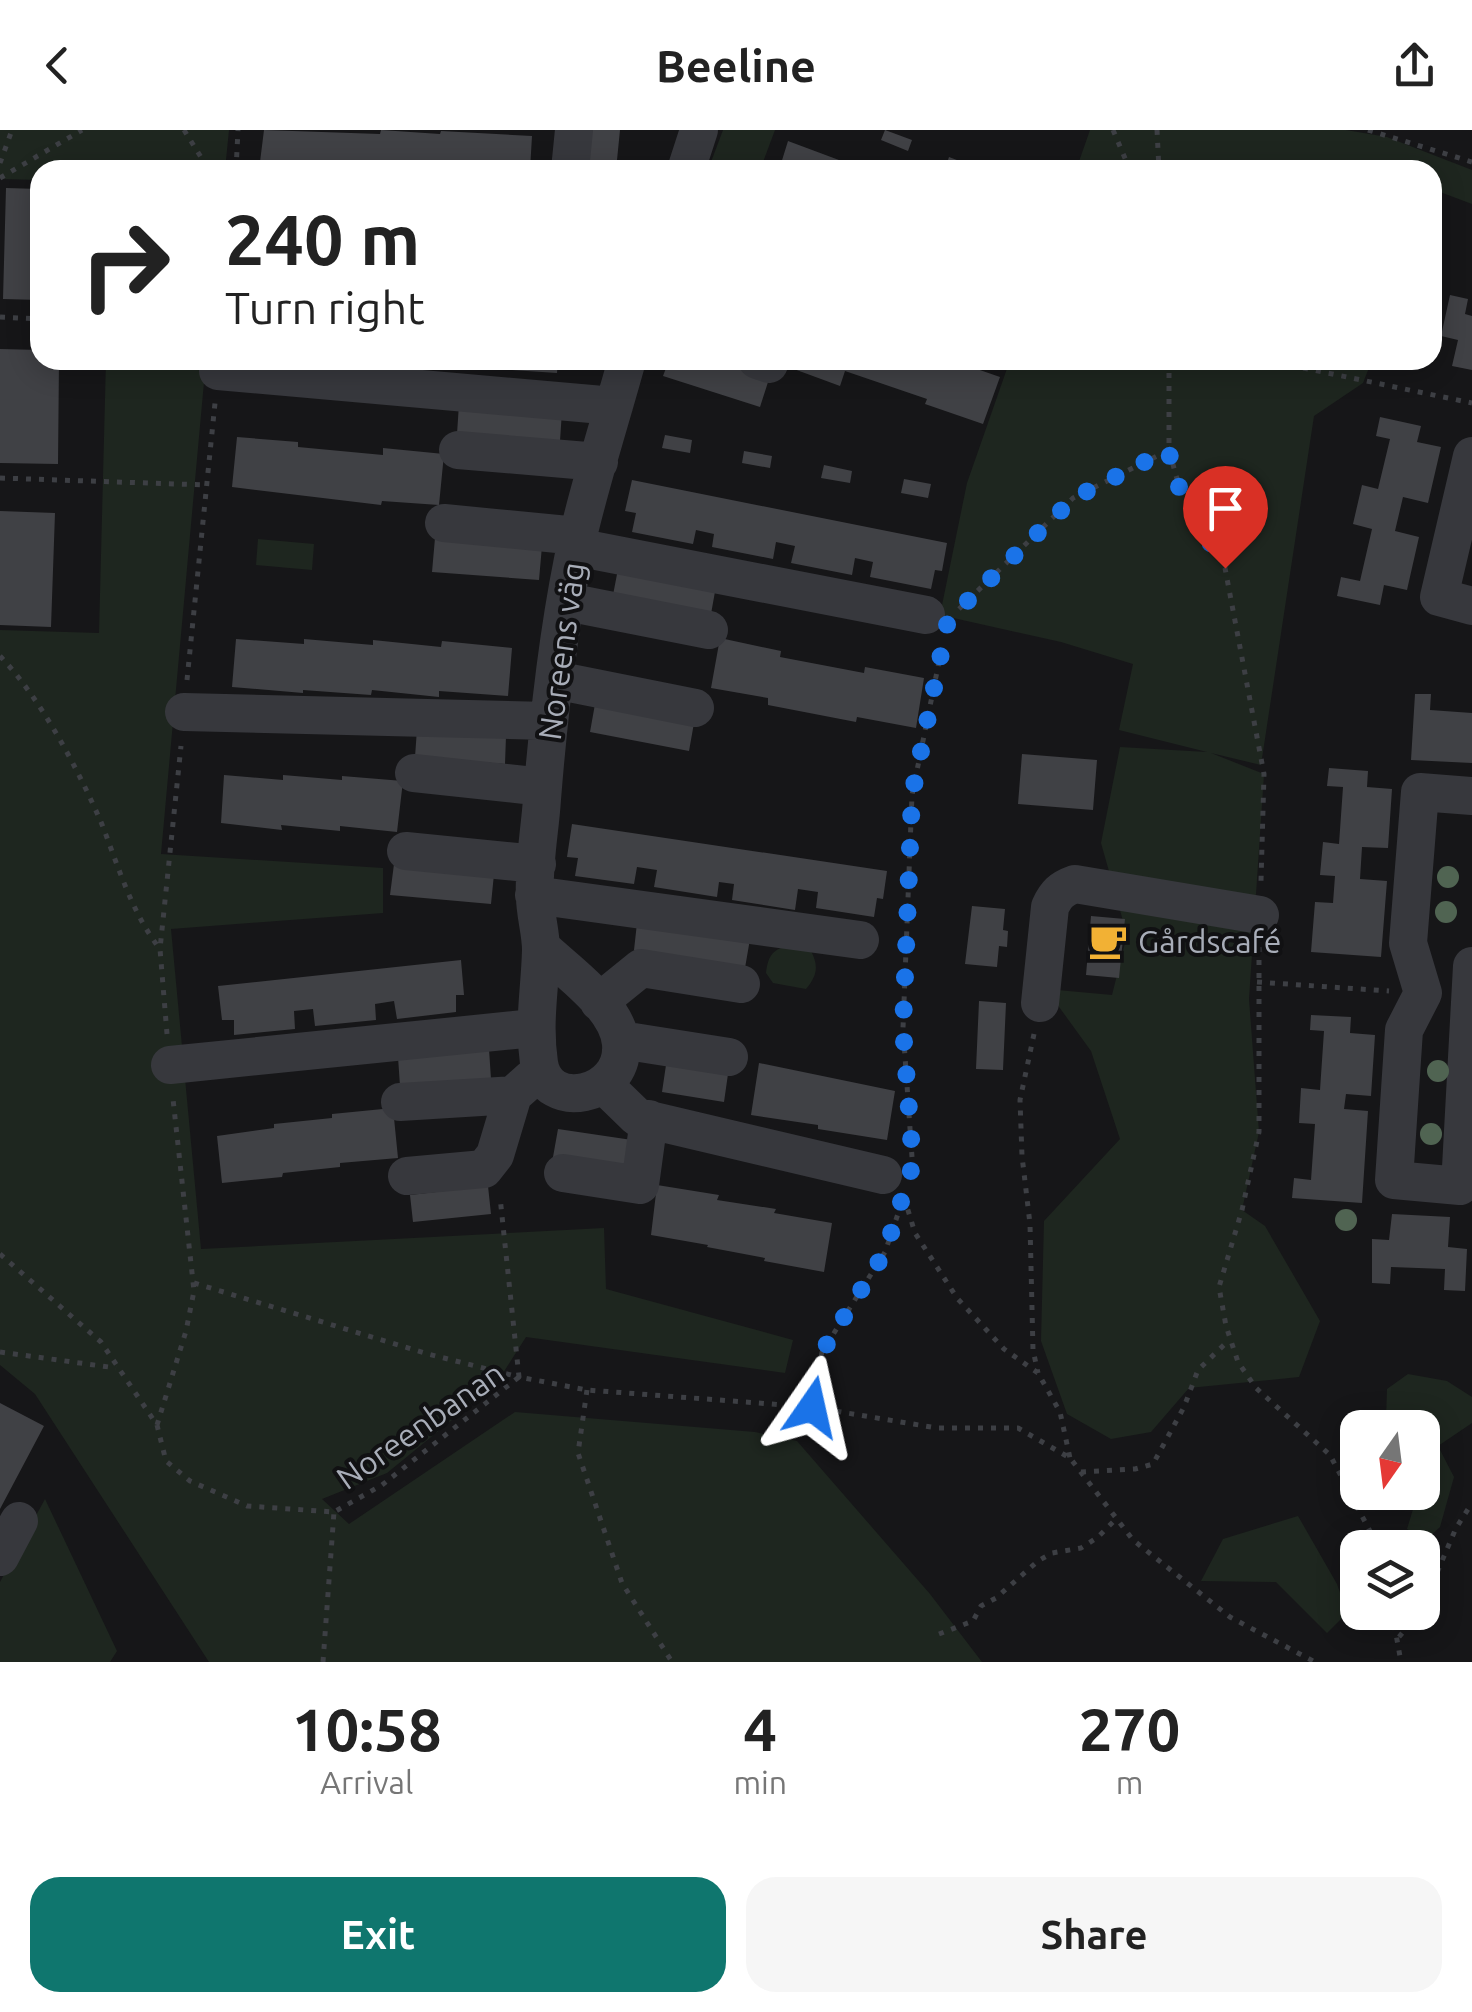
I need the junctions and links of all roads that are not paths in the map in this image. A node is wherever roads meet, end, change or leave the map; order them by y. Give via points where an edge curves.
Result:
1 (574, 130) edge
2 (700, 130) edge
3 (571, 160) edge
4 (690, 160) edge
5 (625, 370) edge
6 (218, 371) road end
7 (614, 406) junction
8 (458, 450) dead end
9 (1472, 456) edge
10 (598, 462) junction
11 (444, 523) dead end
12 (577, 542) junction
13 (568, 602) junction
14 (1472, 606) edge
15 (937, 617) road end
16 (709, 630) dead end
17 (554, 680) junction
18 (695, 708) dead end
19 (184, 712) road end
20 (548, 721) junction
21 (414, 774) dead end
22 (543, 787) junction
23 (1472, 796) edge
24 (406, 851) dead end
25 (536, 880) junction
26 (1260, 915) road end
27 (860, 940) dead end
28 (541, 947) junction
29 (741, 984) dead end
30 (1472, 986) edge
31 (1423, 994) junction
32 (599, 1002) junction
33 (1040, 1003) road end
34 (534, 1028) junction
35 (620, 1040) junction
36 (729, 1057) dead end
37 (170, 1065) road end
38 (527, 1083) junction
39 (604, 1085) junction
40 (400, 1102) dead end
41 (649, 1120) junction
42 (563, 1173) dead end
43 (406, 1176) dead end
44 (902, 1179) road end
45 (20, 1521) dead end
46 (0, 1557) edge

1 - 3 street
2 - 4 street
5 - 7 street, Noreens väg
6 - 7 street
7 - 10 street, Noreens väg
8 - 10 street
9 - 14 street via 1439,598
10 - 12 street, Noreens väg
11 - 12 street
12 - 13 street, Noreens väg
12 - 15 street
13 - 16 street
13 - 17 street, Noreens väg
17 - 18 street
17 - 20 street, Noreens väg
19 - 20 street
20 - 22 street, Noreens väg
21 - 22 street
22 - 25 street, Noreens väg
23 - 31 street via 1420,792 1408,944
24 - 25 street
25 - 27 street
25 - 28 street, Noreens väg
26 - 33 street via 1075,884 1064,888 1050,907
28 - 32 street
28 - 34 street, Noreens väg
29 - 32 street via 641,968
30 - 31 street
30 - 31 street via 1460,1186 1394,1180 1404,1030
32 - 35 street
34 - 37 street
34 - 38 street, Noreens väg
35 - 36 street
35 - 39 street via 615,1071
38 - 39 street via 571,1093
38 - 40 street
38 - 43 street via 484,1170
39 - 41 street
41 - 42 street via 640,1185
41 - 44 street
45 - 46 street

